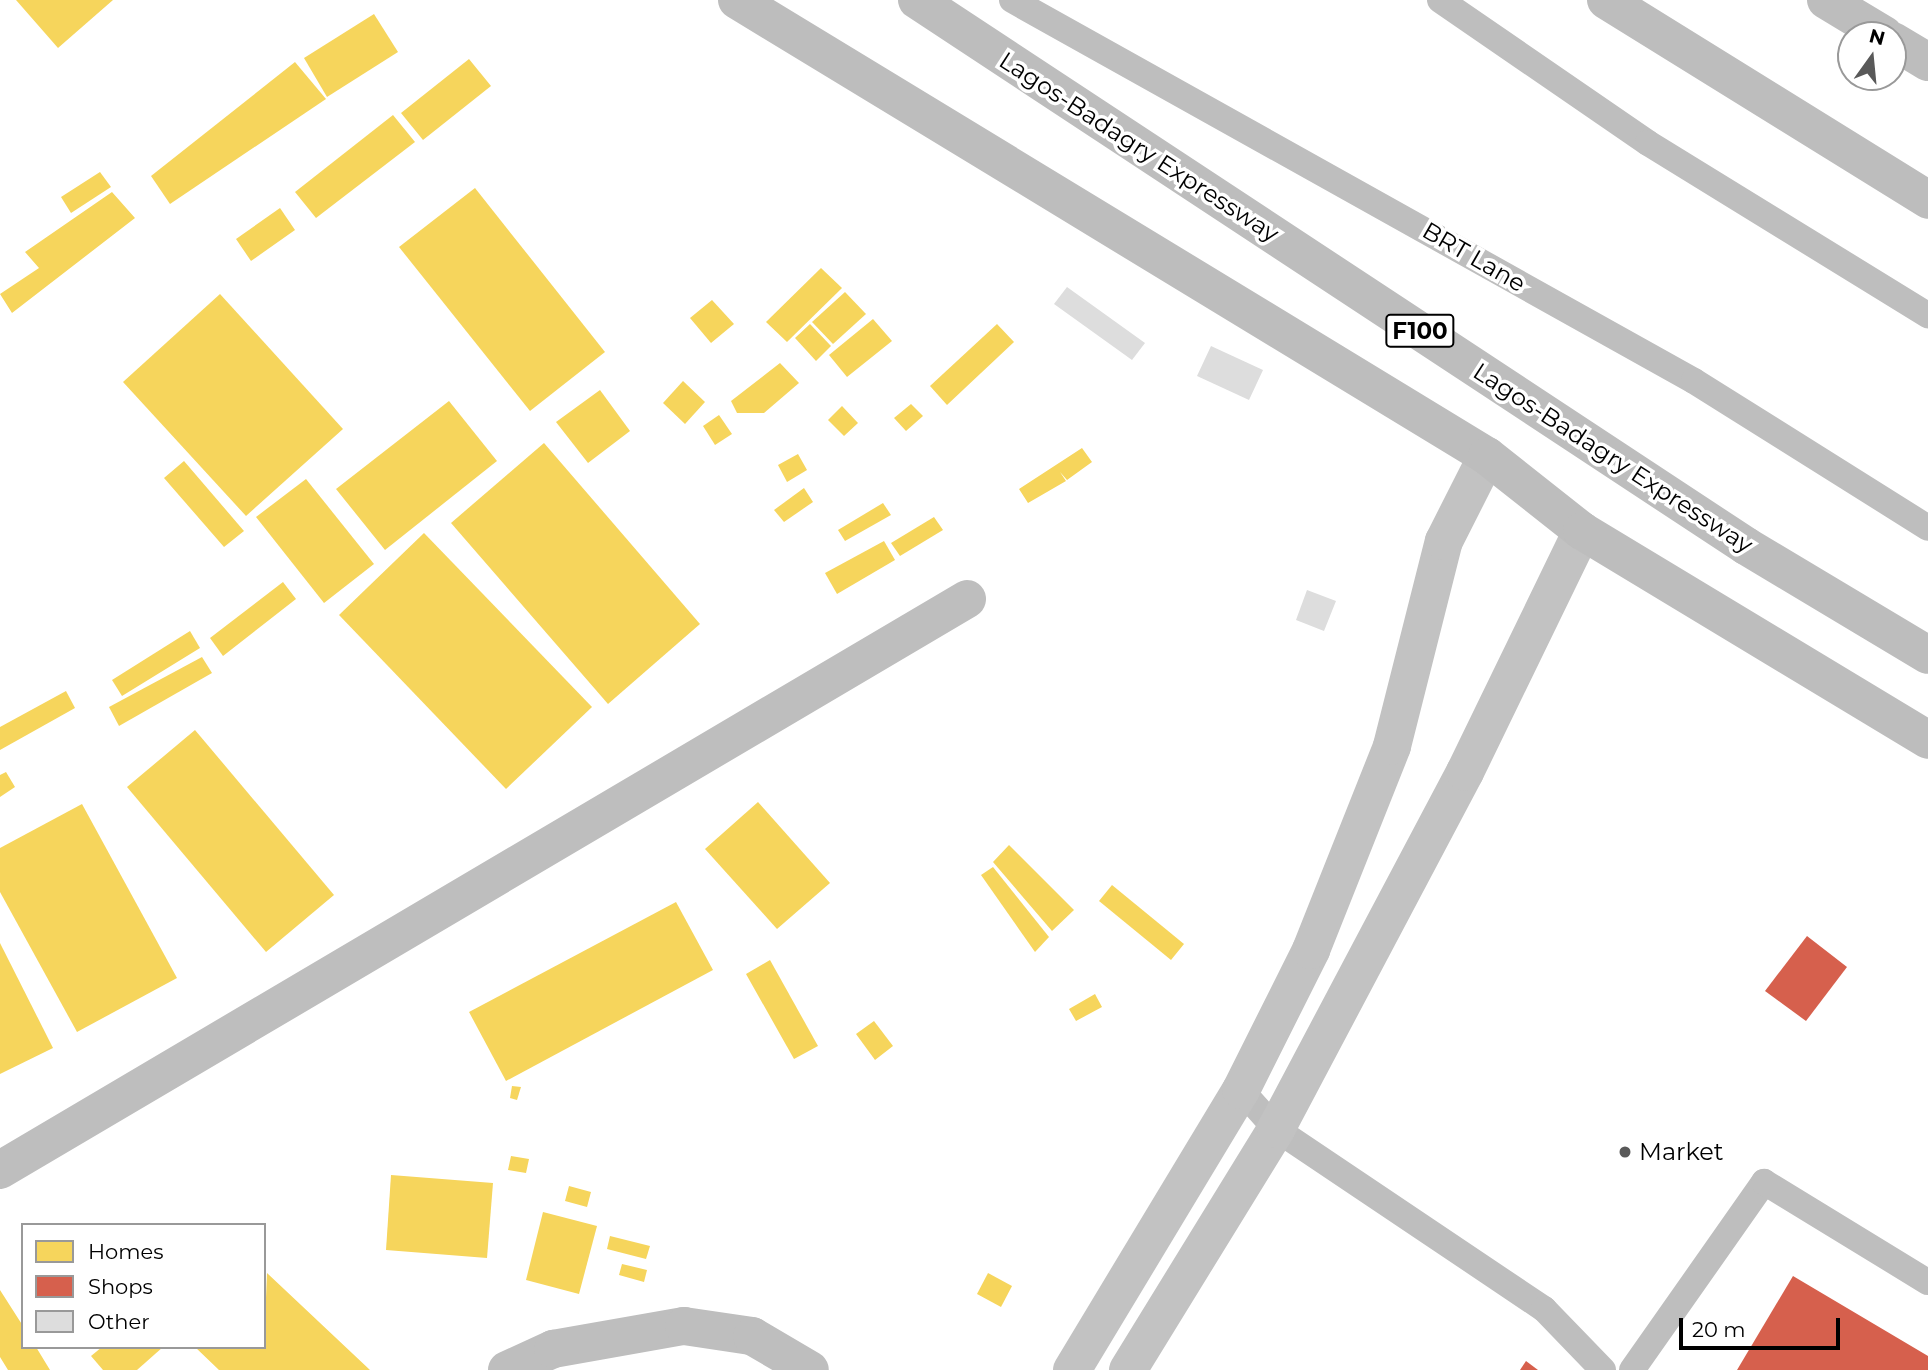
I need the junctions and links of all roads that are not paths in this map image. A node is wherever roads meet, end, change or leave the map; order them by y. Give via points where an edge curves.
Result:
1 (737, 0) edge
2 (916, 0) edge
3 (1012, 0) edge
4 (1440, 0) edge
5 (1606, 0) edge
6 (1826, 0) edge
7 (1861, 21) edge
8 (1907, 49) edge
9 (1928, 62) edge
10 (1928, 200) edge
11 (1928, 315) edge
12 (1487, 456) junction
13 (1928, 528) edge
14 (1582, 531) junction
15 (967, 599) dead end
16 (1928, 655) edge
17 (1928, 740) edge
18 (1241, 1090) junction
19 (1276, 1129) junction
20 (0, 1170) edge
21 (1928, 1282) edge
22 (507, 1370) edge
23 (810, 1370) edge
24 (1072, 1370) edge
25 (1128, 1370) edge
26 (1603, 1370) edge
27 (1632, 1370) edge

1 - 12 main road
2 - 16 main road, Lagos-Badagry Expressway / F100 via 1745,546
3 - 13 lane, BRT Lane via 1694,381
4 - 11 lane via 1648,143
5 - 10 main road
6 - 7 main road
8 - 9 main road
12 - 14 main road
12 - 18 main road via 1444,541 1392,746 1311,950
14 - 17 main road
14 - 19 main road via 1465,772
15 - 20 street
18 - 19 lane
18 - 24 main road
19 - 25 main road
19 - 26 lane via 1544,1309
21 - 27 lane via 1764,1182
22 - 23 street via 553,1349 684,1326 752,1336

